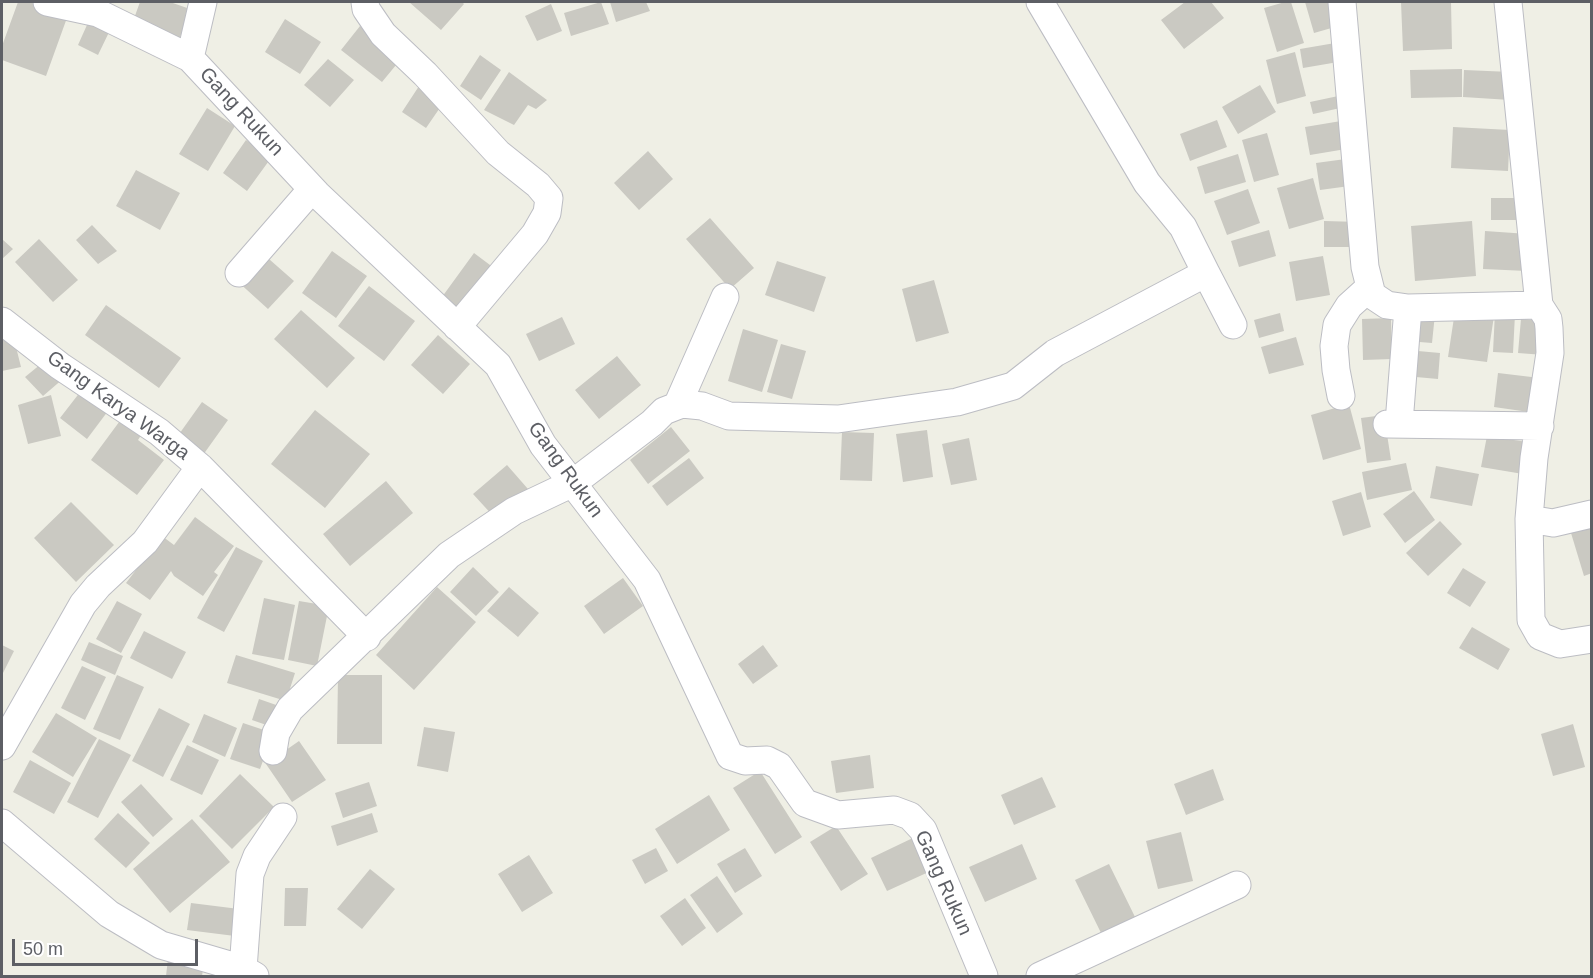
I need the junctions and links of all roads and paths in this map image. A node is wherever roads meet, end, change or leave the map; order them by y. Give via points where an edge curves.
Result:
1 (47, 2) edge
2 (203, 2) edge
3 (365, 2) edge
4 (1040, 2) edge
5 (1342, 2) edge
6 (1508, 2) edge
7 (98, 7) edge
8 (190, 58) junction
9 (312, 189) junction
10 (239, 273) dead end
11 (1206, 273) junction
12 (1370, 287) junction
13 (725, 297) dead end
14 (1539, 305) junction
15 (1408, 308) junction
16 (2, 321) edge
17 (1233, 325) dead end
18 (457, 327) junction
19 (1341, 396) dead end
20 (677, 406) junction
21 (1540, 426) junction
22 (200, 467) junction
23 (573, 483) junction
24 (1592, 514) edge
25 (1529, 519) junction
26 (367, 637) junction
27 (1592, 639) edge
28 (2, 746) edge
29 (273, 751) dead end
30 (283, 816) dead end
31 (2, 823) edge
32 (1237, 885) dead end
33 (249, 973) edge
34 (984, 976) edge
35 (1040, 976) edge

1 - 7 street, Gang Rukun
2 - 8 street
3 - 18 street via 383,34 498,153 549,198 547,213 535,234
4 - 11 street via 1147,183 1183,227
5 - 12 street via 1365,267
6 - 14 street
7 - 8 street, Gang Rukun
8 - 9 street, Gang Rukun
9 - 10 street
9 - 18 street, Gang Rukun
11 - 17 street
11 - 20 street via 1055,352 1013,386 957,402 838,419 729,416 702,406
12 - 15 street via 1372,295 1387,305
12 - 19 street via 1349,306 1337,325 1334,346
13 - 20 street
14 - 15 street
14 - 21 street via 1548,320 1550,352
15 - 21 street via 1393,424
16 - 22 street, Gang Karya Warga via 60,366 159,432
18 - 23 street, Gang Rukun via 498,366 543,445
20 - 23 street via 664,411
21 - 25 street
22 - 26 street, Gang Karya Warga
22 - 28 street via 145,542 83,604
23 - 26 street via 514,511 449,555
23 - 34 street, Gang Rukun via 647,580 730,756 745,761 766,760 779,766 805,803 838,815 894,810 910,816 923,830
24 - 25 street via 1553,523
25 - 27 street via 1531,621 1540,636 1560,644
26 - 29 street via 290,709 276,733
30 - 33 street via 256,856 246,890
31 - 33 street via 109,914 160,945
32 - 35 street

